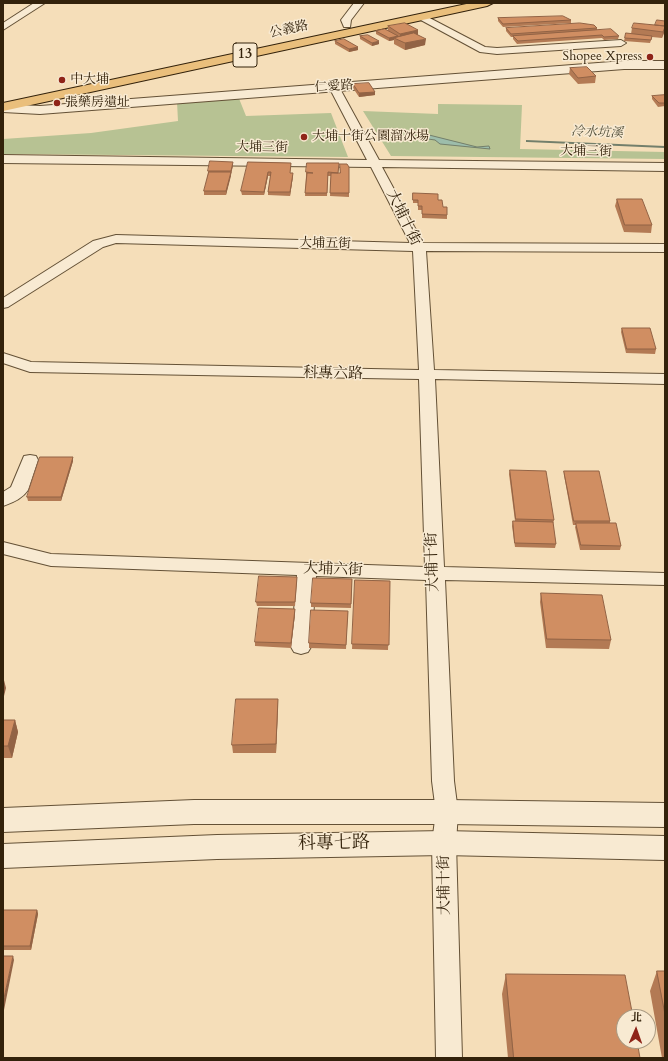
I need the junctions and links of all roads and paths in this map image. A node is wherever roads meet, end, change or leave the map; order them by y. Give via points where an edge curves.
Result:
1 (40, 3) edge
2 (359, 3) edge
3 (452, 3) edge
4 (487, 3) edge
5 (422, 17) junction
6 (347, 24) junction
7 (3, 27) edge
8 (621, 43) dead end
9 (665, 65) edge
10 (334, 87) junction
11 (3, 99) edge
12 (3, 108) edge
13 (3, 159) edge
14 (377, 164) junction
15 (665, 167) edge
16 (419, 247) junction
17 (665, 248) edge
18 (3, 304) edge
19 (7, 363) edge
20 (427, 374) junction
21 (665, 379) edge
22 (30, 460) dead end
23 (3, 500) edge
24 (3, 548) edge
25 (307, 570) junction
26 (434, 573) junction
27 (665, 579) edge
28 (301, 647) dead end
29 (447, 812) junction
30 (665, 815) edge
31 (3, 820) edge
32 (444, 842) junction
33 (665, 848) edge
34 (3, 856) edge
35 (449, 1058) edge

1 - 7 street
2 - 6 street via 346,20
3 - 6 main road, 公義路 / 13
4 - 5 main road, 公義路 / 13
5 - 8 street via 483,50
5 - 12 main road, 公義路 / 13
6 - 11 main road, 公義路 / 13
9 - 10 street, 仁愛路 via 624,65
10 - 12 street, 仁愛路 via 40,110
10 - 14 street, 大埔十街
13 - 14 street, 大埔三街
14 - 15 street, 大埔三街
14 - 16 street, 大埔十街
16 - 17 street, 大埔五街
16 - 18 street, 大埔五街 via 116,239 98,244
16 - 20 street, 大埔十街
19 - 20 street, 科專六路 via 30,367
20 - 21 street, 科專六路
20 - 26 street, 大埔十街
22 - 23 street via 19,490
24 - 25 street, 大埔六街 via 51,560
25 - 26 street, 大埔六街
25 - 28 street
26 - 27 street, 大埔六街
26 - 29 street, 大埔十街 via 443,781
29 - 30 street, 科專七路
29 - 31 street, 科專七路 via 194,812
29 - 32 street, 大埔十街
32 - 33 street, 科專七路
32 - 34 street, 科專七路 via 217,847
32 - 35 street, 大埔十街

